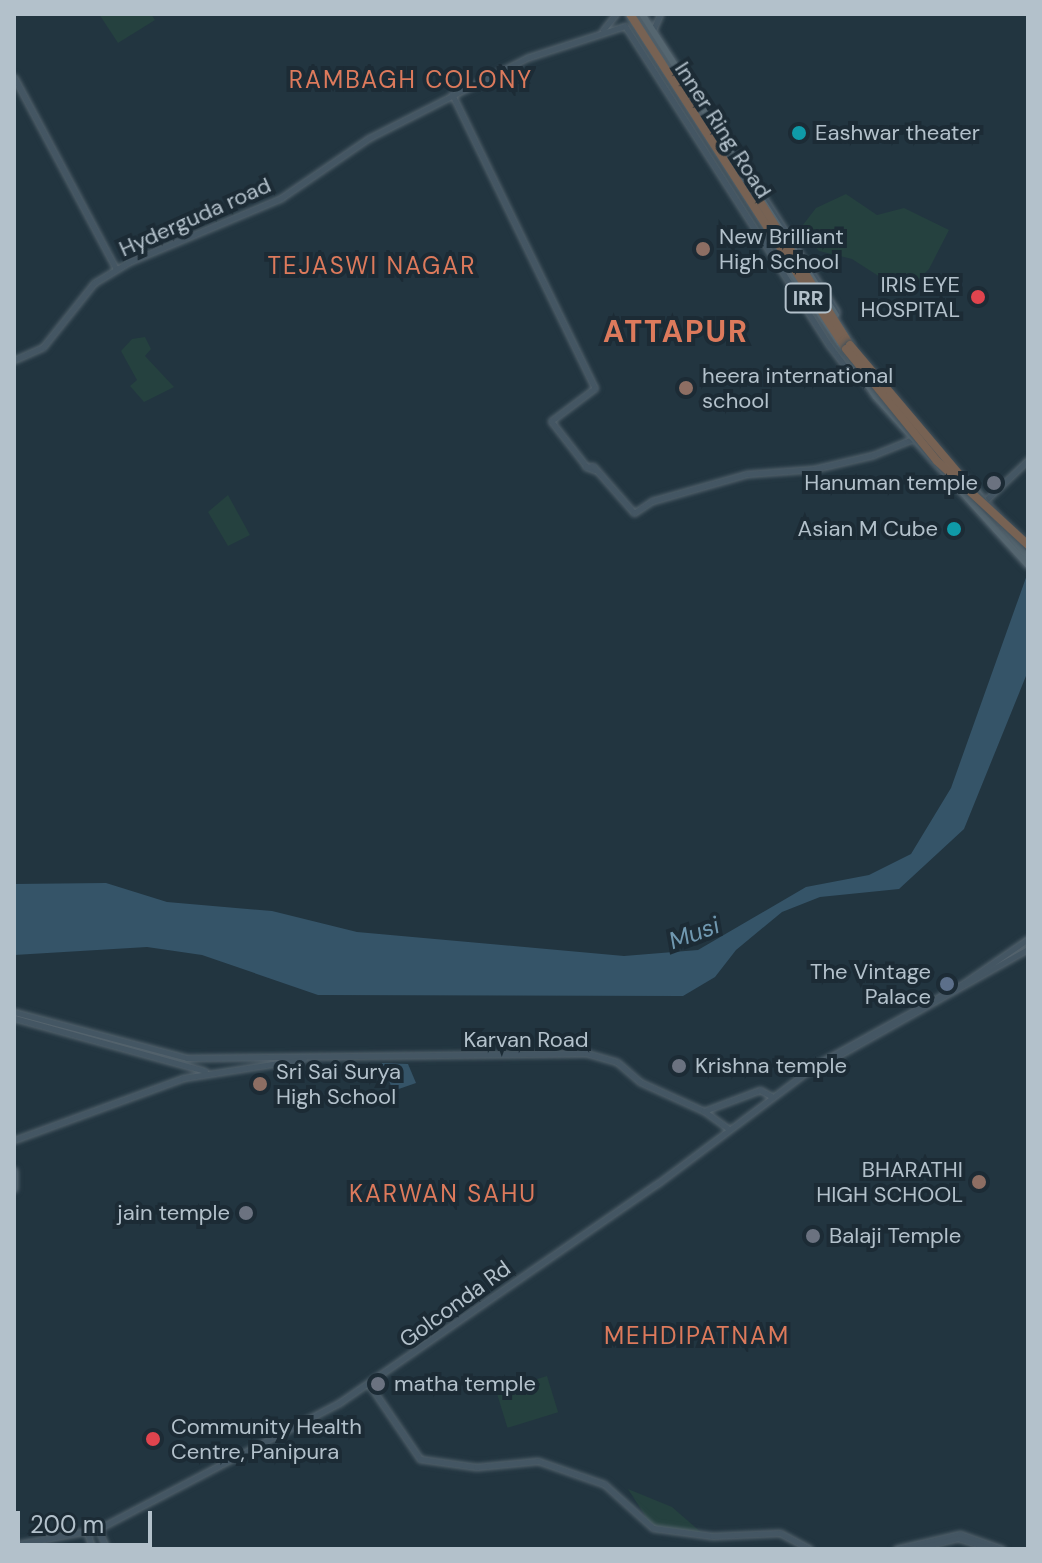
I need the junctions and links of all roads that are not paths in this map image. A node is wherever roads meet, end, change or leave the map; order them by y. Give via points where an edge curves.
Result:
1 (616, 14) edge
2 (628, 14) edge
3 (636, 14) edge
4 (642, 14) edge
5 (660, 14) edge
6 (653, 30) junction
7 (599, 33) junction
8 (14, 77) edge
9 (452, 94) junction
10 (116, 269) junction
11 (792, 280) junction
12 (14, 360) edge
13 (922, 432) junction
14 (911, 441) junction
15 (1028, 460) edge
16 (987, 499) junction
17 (1028, 542) edge
18 (1015, 547) junction
19 (1028, 558) edge
20 (1028, 565) edge
21 (1028, 939) edge
22 (1028, 949) edge
23 (14, 1015) edge
24 (306, 1058) junction
25 (207, 1059) junction
26 (810, 1071) junction
27 (206, 1072) junction
28 (771, 1096) junction
29 (704, 1111) junction
30 (729, 1129) junction
31 (14, 1140) edge
32 (14, 1170) edge
33 (14, 1189) edge
34 (369, 1384) junction
35 (98, 1529) junction
36 (86, 1530) junction
37 (14, 1545) edge
38 (93, 1549) edge
39 (107, 1549) edge
40 (810, 1549) edge
41 (896, 1549) edge
42 (914, 1549) edge
43 (992, 1549) edge
44 (1002, 1549) edge

1 - 7 street
2 - 11 main road, Inner Ring Road / IRR
2 - 17 highway, bridge via 874,388 937,461
3 - 17 highway, bridge via 871,374 940,456
4 - 6 main road, Inner Ring Road / IRR
5 - 6 street
6 - 13 main road, Inner Ring Road / IRR via 837,317
7 - 9 street, Hyderguda road via 563,42
7 - 11 street, Hyderguda road via 625,26
8 - 10 street
9 - 10 street, Hyderguda road via 343,154 281,198
9 - 14 street via 595,388 551,421 588,473 594,470 634,513 652,501 747,474 814,469
10 - 12 street, Hyderguda road via 94,283 43,347
11 - 14 main road, Inner Ring Road / IRR via 854,373
13 - 14 street
13 - 16 main road, Inner Ring Road / IRR
14 - 18 main road, Inner Ring Road / IRR
15 - 16 street
16 - 18 main road, Inner Ring Road / IRR
18 - 19 main road, Inner Ring Road / IRR
18 - 20 main road, Inner Ring Road / IRR
21 - 26 street, Golconda Rd
22 - 26 street, Golconda Rd
23 - 25 street, Karvan Road
23 - 27 street
24 - 25 street, Karvan Road
24 - 27 street, Karvan Road
24 - 29 street, Karvan Road via 586,1053 617,1062 640,1082
25 - 27 street
26 - 28 street, Golconda Rd
27 - 31 street, Karvan Road
28 - 29 street via 760,1090
28 - 30 street, Golconda Rd
29 - 30 street, Karvan Road
30 - 34 street, Golconda Rd
32 - 33 street
34 - 35 street, Golconda Rd via 248,1454
34 - 40 street via 420,1459 487,1467 538,1461 604,1484 653,1528 712,1536 780,1533
35 - 36 street
35 - 39 street
36 - 37 street
36 - 38 street
41 - 44 street via 960,1534
42 - 43 street via 958,1538

